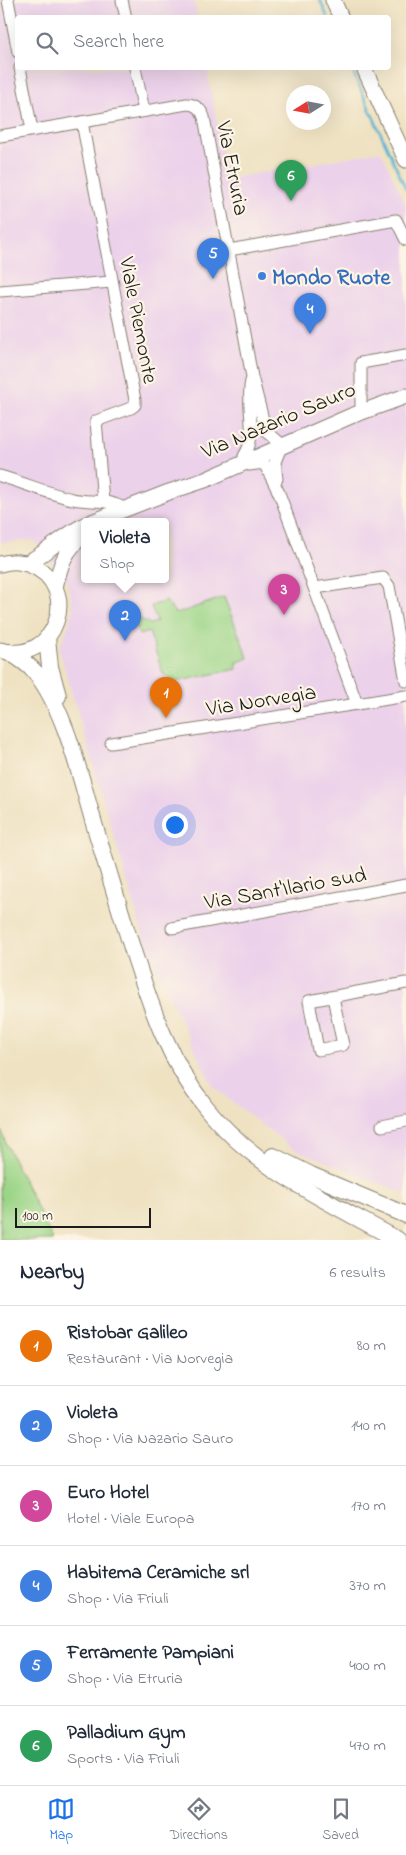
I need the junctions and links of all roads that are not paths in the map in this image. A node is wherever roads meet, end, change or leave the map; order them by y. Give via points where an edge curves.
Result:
1 (8, 0) edge
2 (122, 0) edge
3 (334, 0) edge
4 (125, 15) edge
5 (340, 15) edge
6 (15, 36) edge
7 (20, 70) edge
8 (135, 70) edge
9 (365, 70) edge
10 (144, 111) junction
11 (82, 122) junction
12 (32, 130) junction
13 (0, 136) edge
14 (406, 160) edge
15 (406, 240) edge
16 (229, 250) junction
17 (112, 282) junction
18 (0, 291) edge
19 (406, 355) edge
20 (252, 377) junction
21 (406, 390) edge
22 (406, 396) edge
23 (361, 406) junction
24 (280, 444) junction
25 (244, 456) junction
26 (221, 473) junction
27 (0, 476) edge
28 (169, 492) junction
29 (279, 493) junction
30 (103, 501) junction
31 (125, 509) junction
32 (105, 518) edge
33 (81, 527) edge
34 (81, 537) edge
35 (3, 561) edge
36 (28, 563) junction
37 (55, 587) junction
38 (315, 588) junction
39 (48, 638) junction
40 (5, 651) edge
41 (406, 680) edge
42 (406, 696) edge
43 (357, 704) junction
44 (111, 743) dead end
45 (406, 885) edge
46 (172, 928) dead end
47 (406, 983) edge
48 (333, 997) junction
49 (406, 1121) edge
50 (382, 1126) dead end
51 (259, 1159) junction
52 (321, 1178) junction
53 (406, 1208) edge
54 (406, 1214) edge
55 (406, 1221) edge
56 (398, 1240) edge

1 - 6 street
2 - 4 street
3 - 5 main road
7 - 12 street
8 - 10 street
9 - 14 main road
10 - 11 street, Via Etruria
10 - 16 street, Via Etruria via 192,104 203,114
11 - 12 street, Via Etruria
11 - 17 street, Viale Piemonte
12 - 13 street, Via Etruria
15 - 16 street via 396,220
16 - 20 street, Via Etruria
17 - 18 street
17 - 30 street, Viale Piemonte via 135,405 96,421
19 - 23 street via 361,363
20 - 24 street, Via Etruria via 266,431
20 - 25 street, Via Etruria via 248,397 251,444
21 - 23 main road, Via Nazario Sauro
22 - 24 main road, Via Nazario Sauro
23 - 24 main road, Via Nazario Sauro
24 - 25 main road, Via Nazario Sauro
24 - 26 main road, Via Nazario Sauro
24 - 29 street via 274,462
25 - 28 main road, Via Nazario Sauro
26 - 28 main road, Via Nazario Sauro
26 - 29 street via 262,462
27 - 30 street via 71,498
28 - 31 main road, Via Nazario Sauro
29 - 38 street
30 - 31 street
31 - 32 main road, Via Nazario Sauro
33 - 36 main road
34 - 37 main road via 64,557
35 - 36 main road
36 - 37 main road via 46,575
37 - 39 main road via 59,613
38 - 41 street via 383,578 389,586
38 - 43 street
39 - 40 main road via 30,650
39 - 52 highway via 54,686 92,790 158,1010 180,1059 205,1095 241,1132 277,1158
40 - 51 highway via 35,672 64,729 145,989 164,1038 204,1105 232,1136
42 - 43 street, Via Norvegia
43 - 44 street, Via Norvegia
45 - 46 street, Via Sant'Ilario sud
47 - 48 street
48 - 48 street via 342,1045 318,1050 309,1001
49 - 50 street
51 - 55 highway
51 - 56 highway
52 - 53 highway
52 - 54 highway

